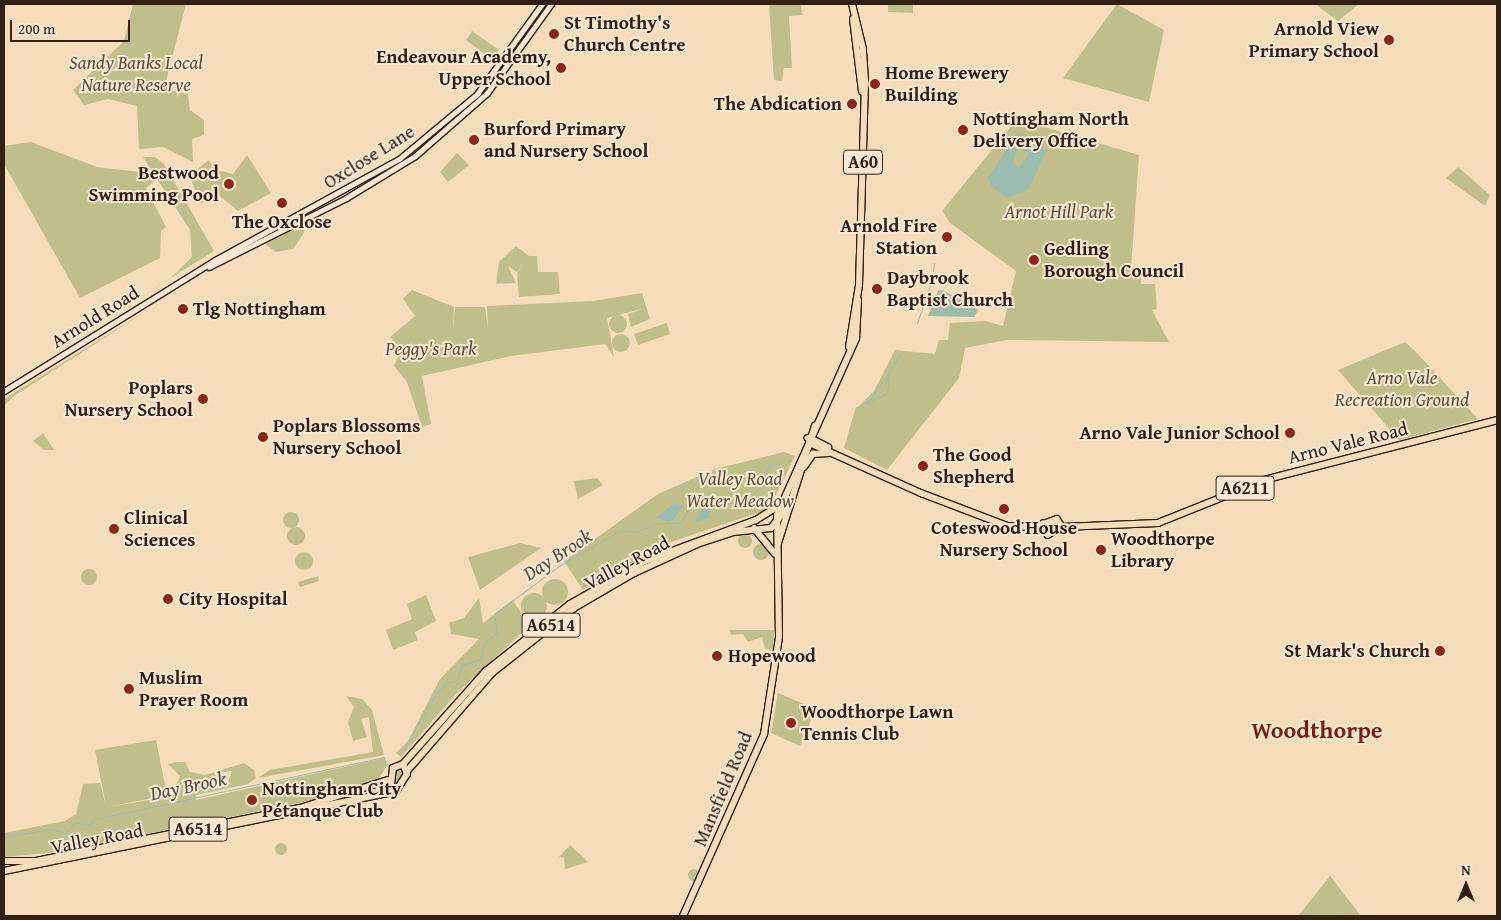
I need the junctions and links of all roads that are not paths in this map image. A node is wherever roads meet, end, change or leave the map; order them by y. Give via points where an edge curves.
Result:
1 (542, 4) edge
2 (551, 4) edge
3 (852, 4) edge
4 (508, 55) junction
5 (511, 64) junction
6 (224, 257) junction
7 (4, 391) edge
8 (1497, 420) edge
9 (811, 441) junction
10 (840, 455) junction
11 (804, 467) junction
12 (781, 503) junction
13 (755, 520) junction
14 (778, 524) junction
15 (1043, 524) junction
16 (1062, 528) junction
17 (754, 530) junction
18 (776, 554) junction
19 (663, 556) junction
20 (596, 591) junction
21 (403, 764) junction
22 (407, 771) junction
23 (388, 780) junction
24 (390, 791) junction
25 (255, 820) junction
26 (4, 861) edge
27 (4, 871) edge
28 (682, 915) edge

1 - 4 main road, Oxclose Lane
2 - 5 main road, Oxclose Lane
3 - 9 highway, Mansfield Road / A60 via 863,49 858,300 849,351
4 - 5 main road
4 - 6 main road, Oxclose Lane via 457,114 399,159
5 - 6 main road, Oxclose Lane via 463,118 401,166
6 - 7 main road, Arnold Road
8 - 16 main road, Arno Vale Road / A6211 via 1268,479 1158,523
9 - 10 main road, A6211
9 - 11 highway, Mansfield Road / A60
9 - 12 highway, Mansfield Road / A60
10 - 11 main road, A6211 via 817,452
10 - 15 main road, A6211 via 941,502 1008,526
11 - 14 highway, Mansfield Road / A60 via 789,506
12 - 13 highway, Valley Road / A6514
12 - 14 highway, Mansfield Road / A60
13 - 14 highway, Valley Road / A6514
13 - 17 highway
13 - 19 highway, Valley Road / A6514
14 - 17 highway, Valley Road / A6514
14 - 18 highway, Mansfield Road / A60
15 - 16 main road, A6211 via 1058,519
15 - 16 main road, A6211 via 1048,535
17 - 18 highway
17 - 19 highway, Valley Road / A6514 via 733,532
18 - 28 highway, Mansfield Road / A60 via 779,637 764,734
19 - 20 highway, Valley Road / A6514
20 - 21 highway, Valley Road / A6514 via 538,627 486,671
20 - 22 highway, Valley Road / A6514 via 492,673
21 - 22 highway
21 - 23 highway, A6514 via 393,768
22 - 24 highway, A6514 via 400,788
23 - 24 highway
23 - 25 highway, Valley Road / A6514 via 328,802
24 - 25 highway, Valley Road / A6514
25 - 26 highway, Valley Road / A6514 via 36,861
25 - 27 highway, Valley Road / A6514

